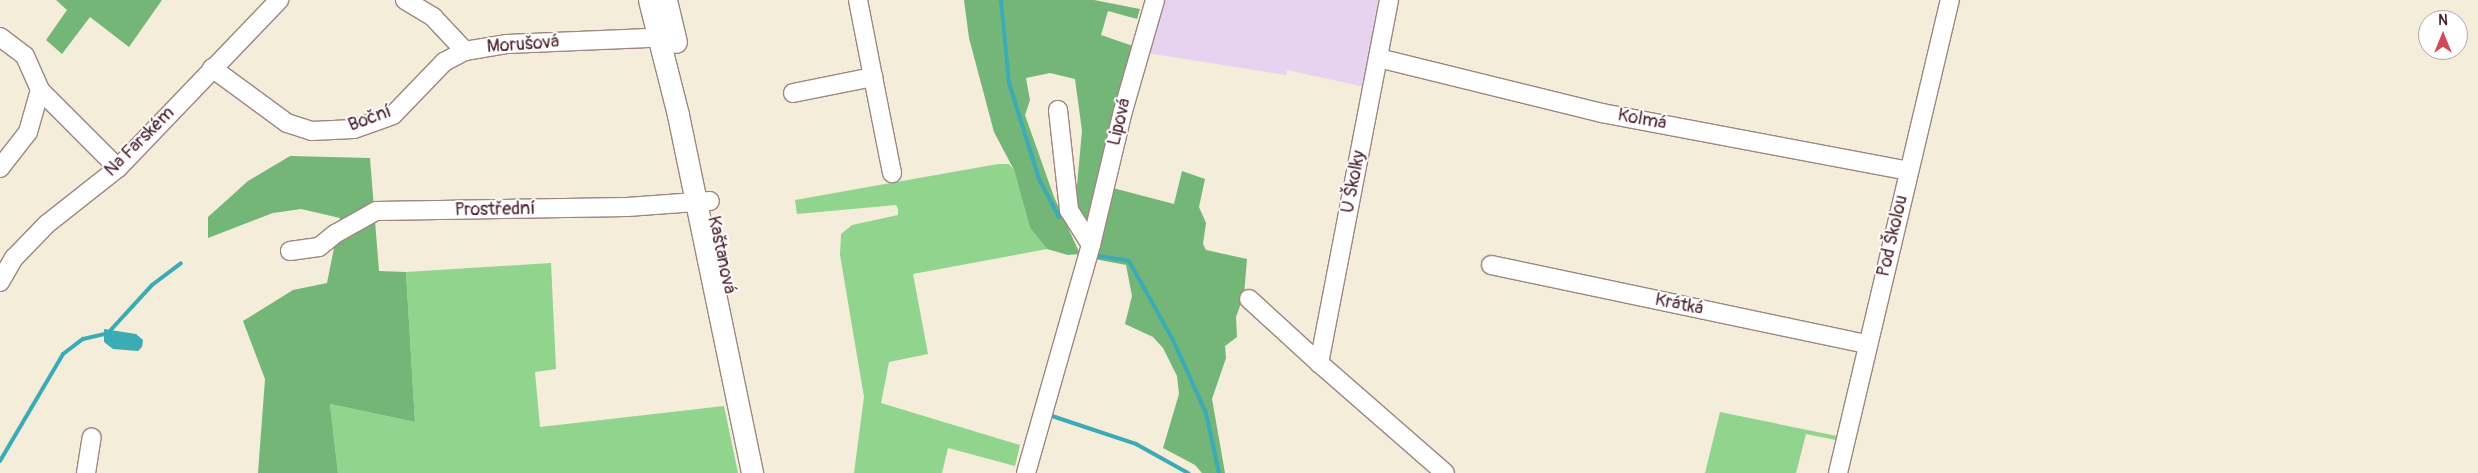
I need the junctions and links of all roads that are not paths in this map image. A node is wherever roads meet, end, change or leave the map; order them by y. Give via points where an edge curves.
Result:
1 (278, 0) edge
2 (405, 0) edge
3 (649, 0) edge
4 (666, 0) edge
5 (858, 0) edge
6 (1155, 0) edge
7 (1389, 0) edge
8 (1950, 0) edge
9 (0, 37) edge
10 (668, 38) junction
11 (465, 51) junction
12 (1378, 58) junction
13 (212, 68) junction
14 (874, 78) junction
15 (40, 90) junction
16 (793, 93) dead end
17 (1058, 110) dead end
18 (0, 168) edge
19 (118, 168) junction
20 (1908, 171) junction
21 (892, 173) dead end
22 (703, 203) junction
23 (1091, 245) junction
24 (290, 251) dead end
25 (1491, 265) dead end
26 (0, 282) edge
27 (1249, 299) dead end
28 (1867, 344) junction
29 (1319, 363) junction
30 (92, 437) dead end
31 (86, 473) edge
32 (752, 473) edge
33 (766, 473) edge
34 (1026, 473) edge
35 (1445, 473) edge
36 (1838, 473) edge

1 - 13 street, Na Farském
2 - 11 street, Morušová via 433,17
3 - 10 main road, Kaštanová
4 - 10 main road, Kaštanová
5 - 14 street
6 - 23 street, Lipová via 1122,112
7 - 12 street, U Školky
8 - 20 street, Pod Školou
9 - 15 street via 25,56
10 - 11 street, Morušová via 507,44
10 - 22 main road, Kaštanová
11 - 13 street, Boční via 444,62 393,115 354,129 312,131 287,123
12 - 20 street, Kolmá via 1602,113
12 - 29 street, U Školky
13 - 19 street, Na Farském
14 - 16 street
14 - 21 street
15 - 18 street via 28,132
15 - 19 street
17 - 23 street via 1069,210
19 - 26 street, Na Farském via 47,224 14,258
20 - 28 street, Pod Školou
22 - 24 street, Prostřední via 376,211 319,247
22 - 32 main road, Kaštanová
22 - 33 main road, Kaštanová
23 - 34 street, Lipová
25 - 28 street, Krátká
27 - 29 street
28 - 36 street, Pod Školou
29 - 35 street
30 - 31 street

